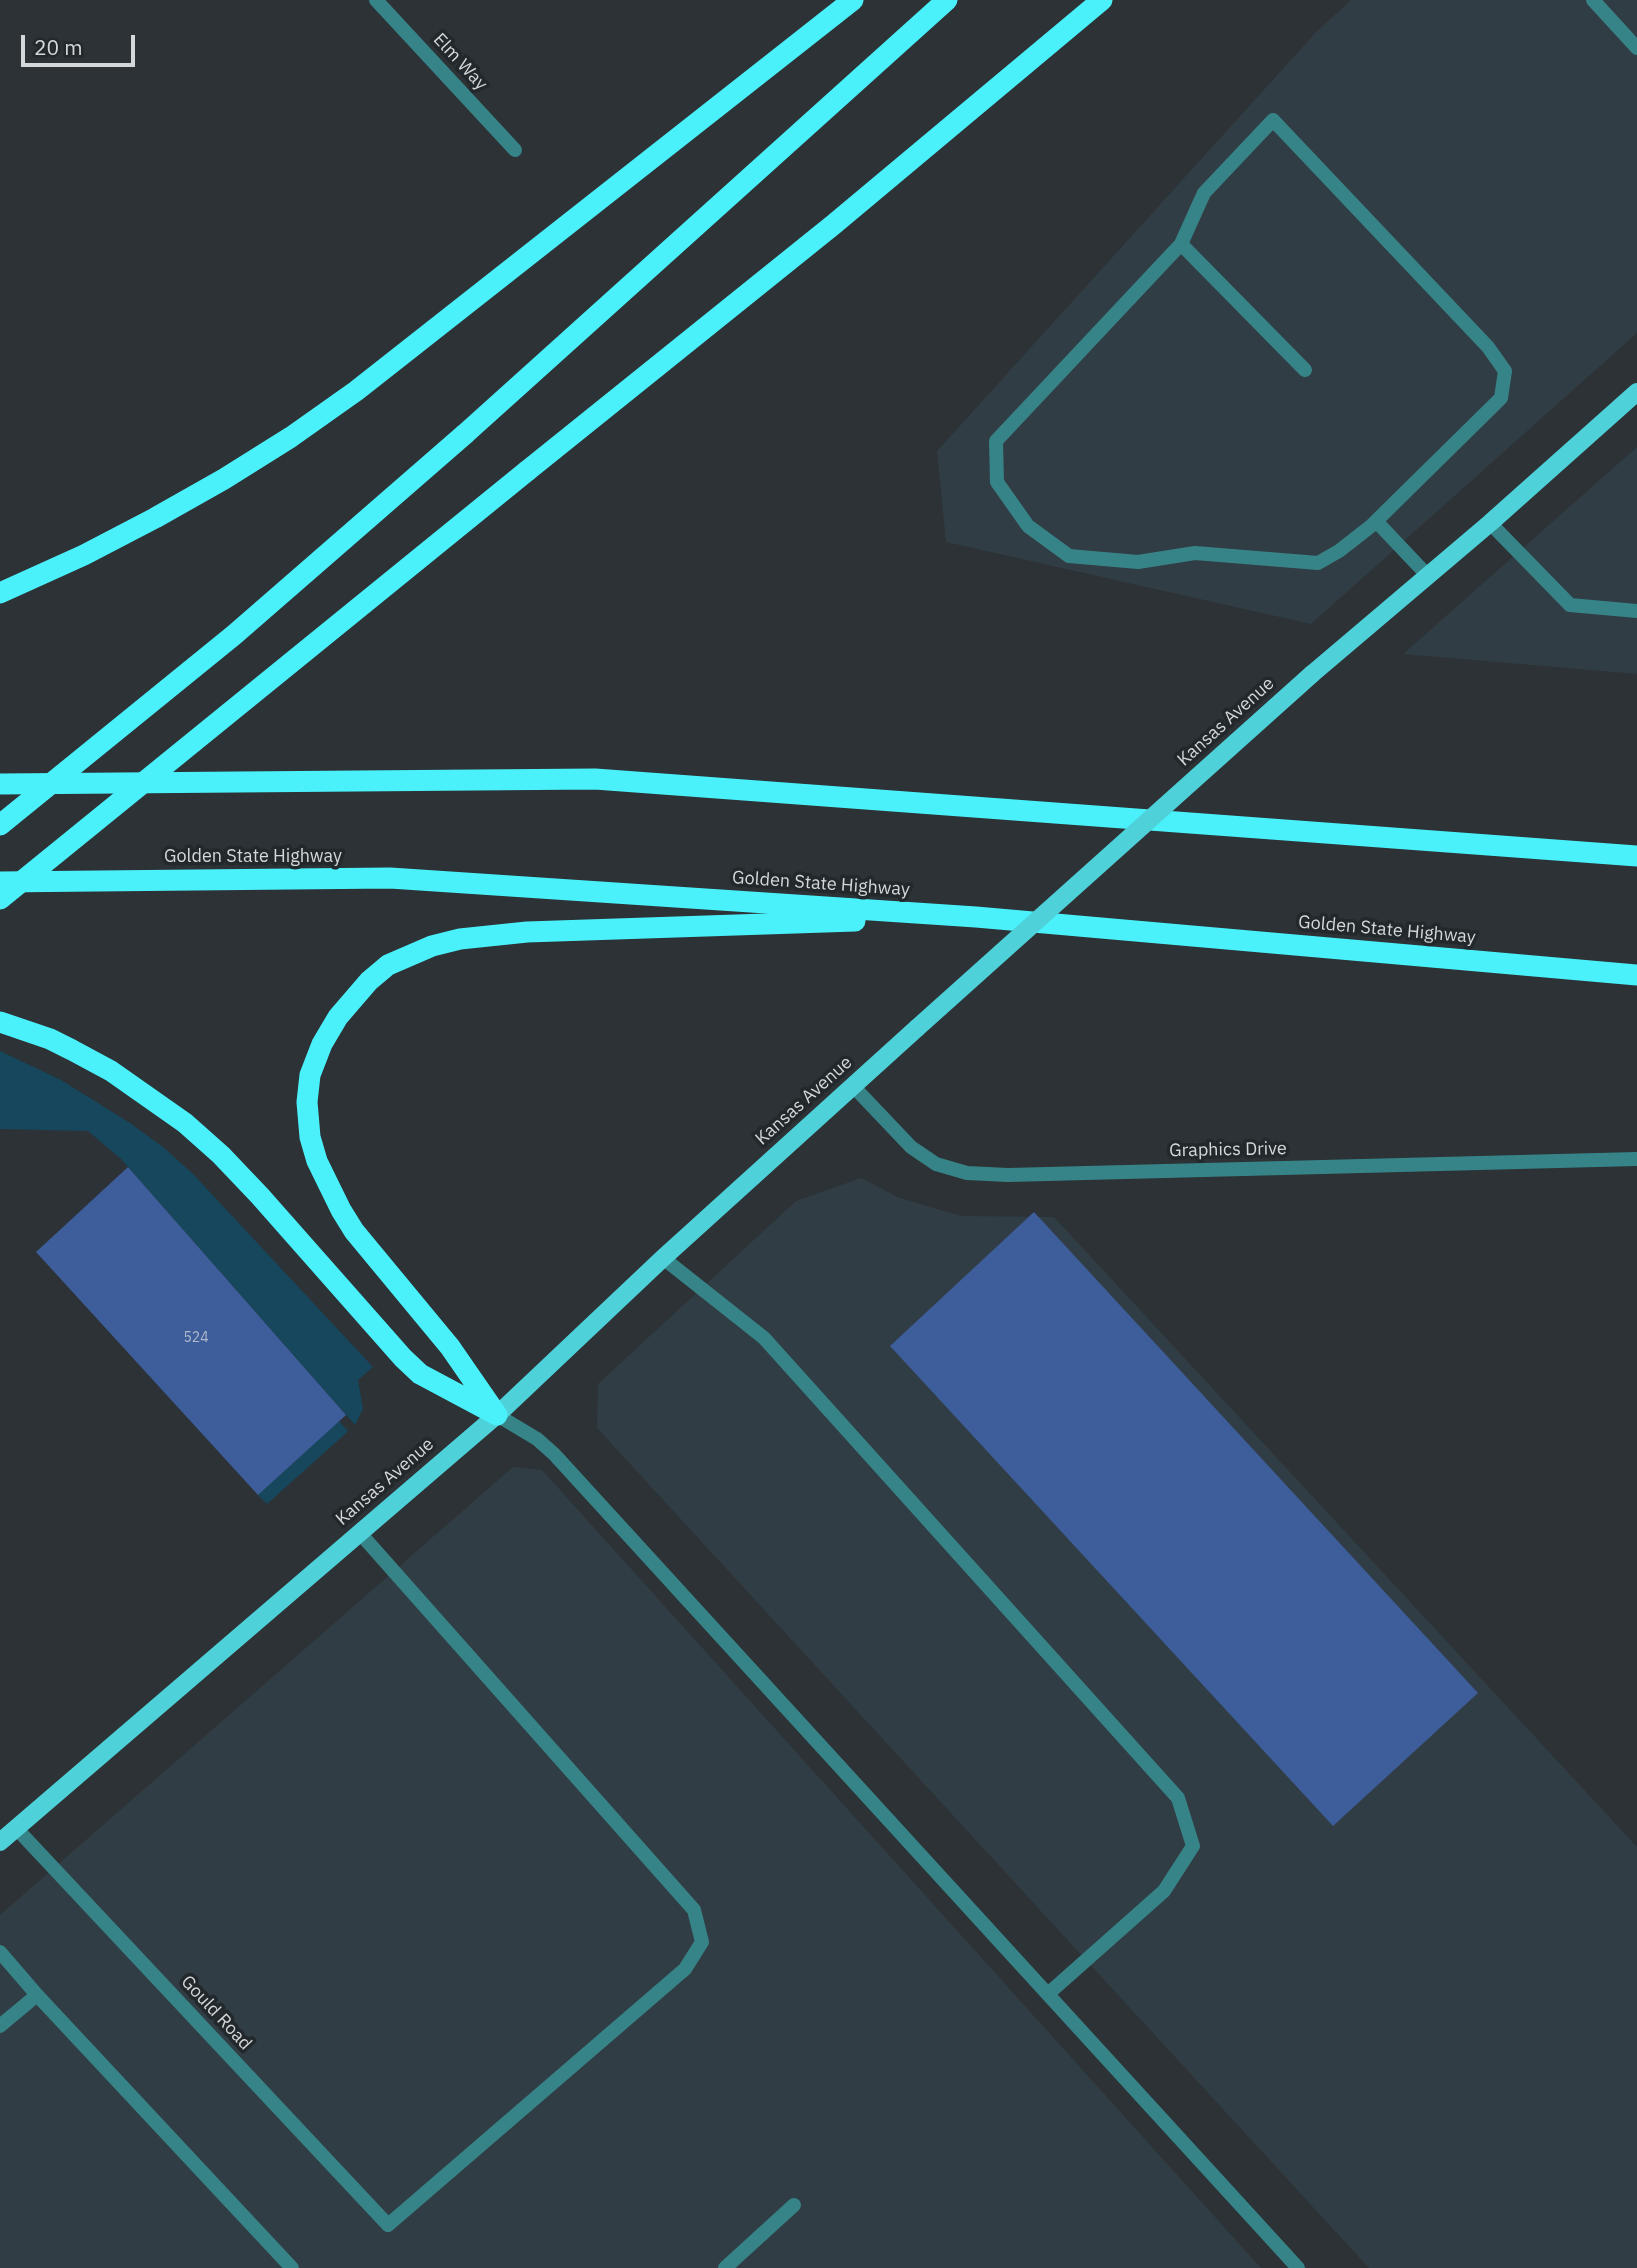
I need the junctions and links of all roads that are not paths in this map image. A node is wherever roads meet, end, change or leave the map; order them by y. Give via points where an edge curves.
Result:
1 (376, 0) edge
2 (853, 0) edge
3 (947, 0) edge
4 (1102, 0) edge
5 (1593, 0) edge
6 (1637, 48) edge
7 (515, 150) dead end
8 (1181, 244) junction
9 (1305, 370) dead end
10 (1637, 392) edge
11 (1376, 521) junction
12 (1490, 523) junction
13 (1428, 576) junction
14 (0, 593) edge
15 (1637, 611) edge
16 (0, 784) edge
17 (0, 825) edge
18 (1637, 846) edge
19 (1554, 849) junction
20 (1637, 856) edge
21 (0, 883) edge
22 (0, 899) edge
23 (976, 917) junction
24 (1637, 975) edge
25 (0, 1022) edge
26 (853, 1086) junction
27 (1637, 1159) edge
28 (663, 1258) junction
29 (497, 1415) junction
30 (359, 1532) junction
31 (16, 1828) junction
32 (0, 1842) edge
33 (0, 1952) edge
34 (1049, 1993) junction
35 (37, 1995) junction
36 (0, 2026) edge
37 (794, 2205) dead end
38 (292, 2268) edge
39 (725, 2268) edge
40 (1298, 2268) edge

1 - 7 street, Elm Way
2 - 14 highway via 356,391 290,437 155,518
3 - 17 highway, bridge via 213,653
4 - 22 highway, bridge via 844,216
5 - 6 street
8 - 9 street
8 - 11 street via 1204,193 1273,120 1488,347 1505,371 1501,398
8 - 11 street via 996,440 997,482 1028,526 1069,556 1138,562 1195,552 1318,563
10 - 12 main road, Kansas Avenue
11 - 13 street
12 - 13 main road, Kansas Avenue
12 - 15 street via 1570,605
13 - 26 main road, Kansas Avenue, bridge via 1312,674
16 - 19 highway via 595,779
18 - 19 highway
19 - 20 highway
21 - 23 highway, Golden State Highway via 390,878
23 - 24 highway, Golden State Highway
23 - 29 highway via 527,932 460,939 388,965 369,981 338,1017 310,1075 307,1102 317,1161 354,1231 450,1347
25 - 29 highway via 72,1050 185,1123 260,1196 420,1374
26 - 27 street, Graphics Drive via 911,1147 936,1164 967,1173
26 - 28 main road, Kansas Avenue
28 - 29 main road, Kansas Avenue
28 - 34 street via 764,1338 1178,1798 1193,1846 1179,1869 1164,1891
29 - 30 main road, Kansas Avenue
29 - 34 street via 554,1454
30 - 31 main road, Kansas Avenue
30 - 31 street, Gould Road via 694,1910 702,1942 685,1969 388,2225
31 - 32 main road, Kansas Avenue
33 - 35 street
34 - 40 street
35 - 36 street
35 - 38 street
37 - 39 street

